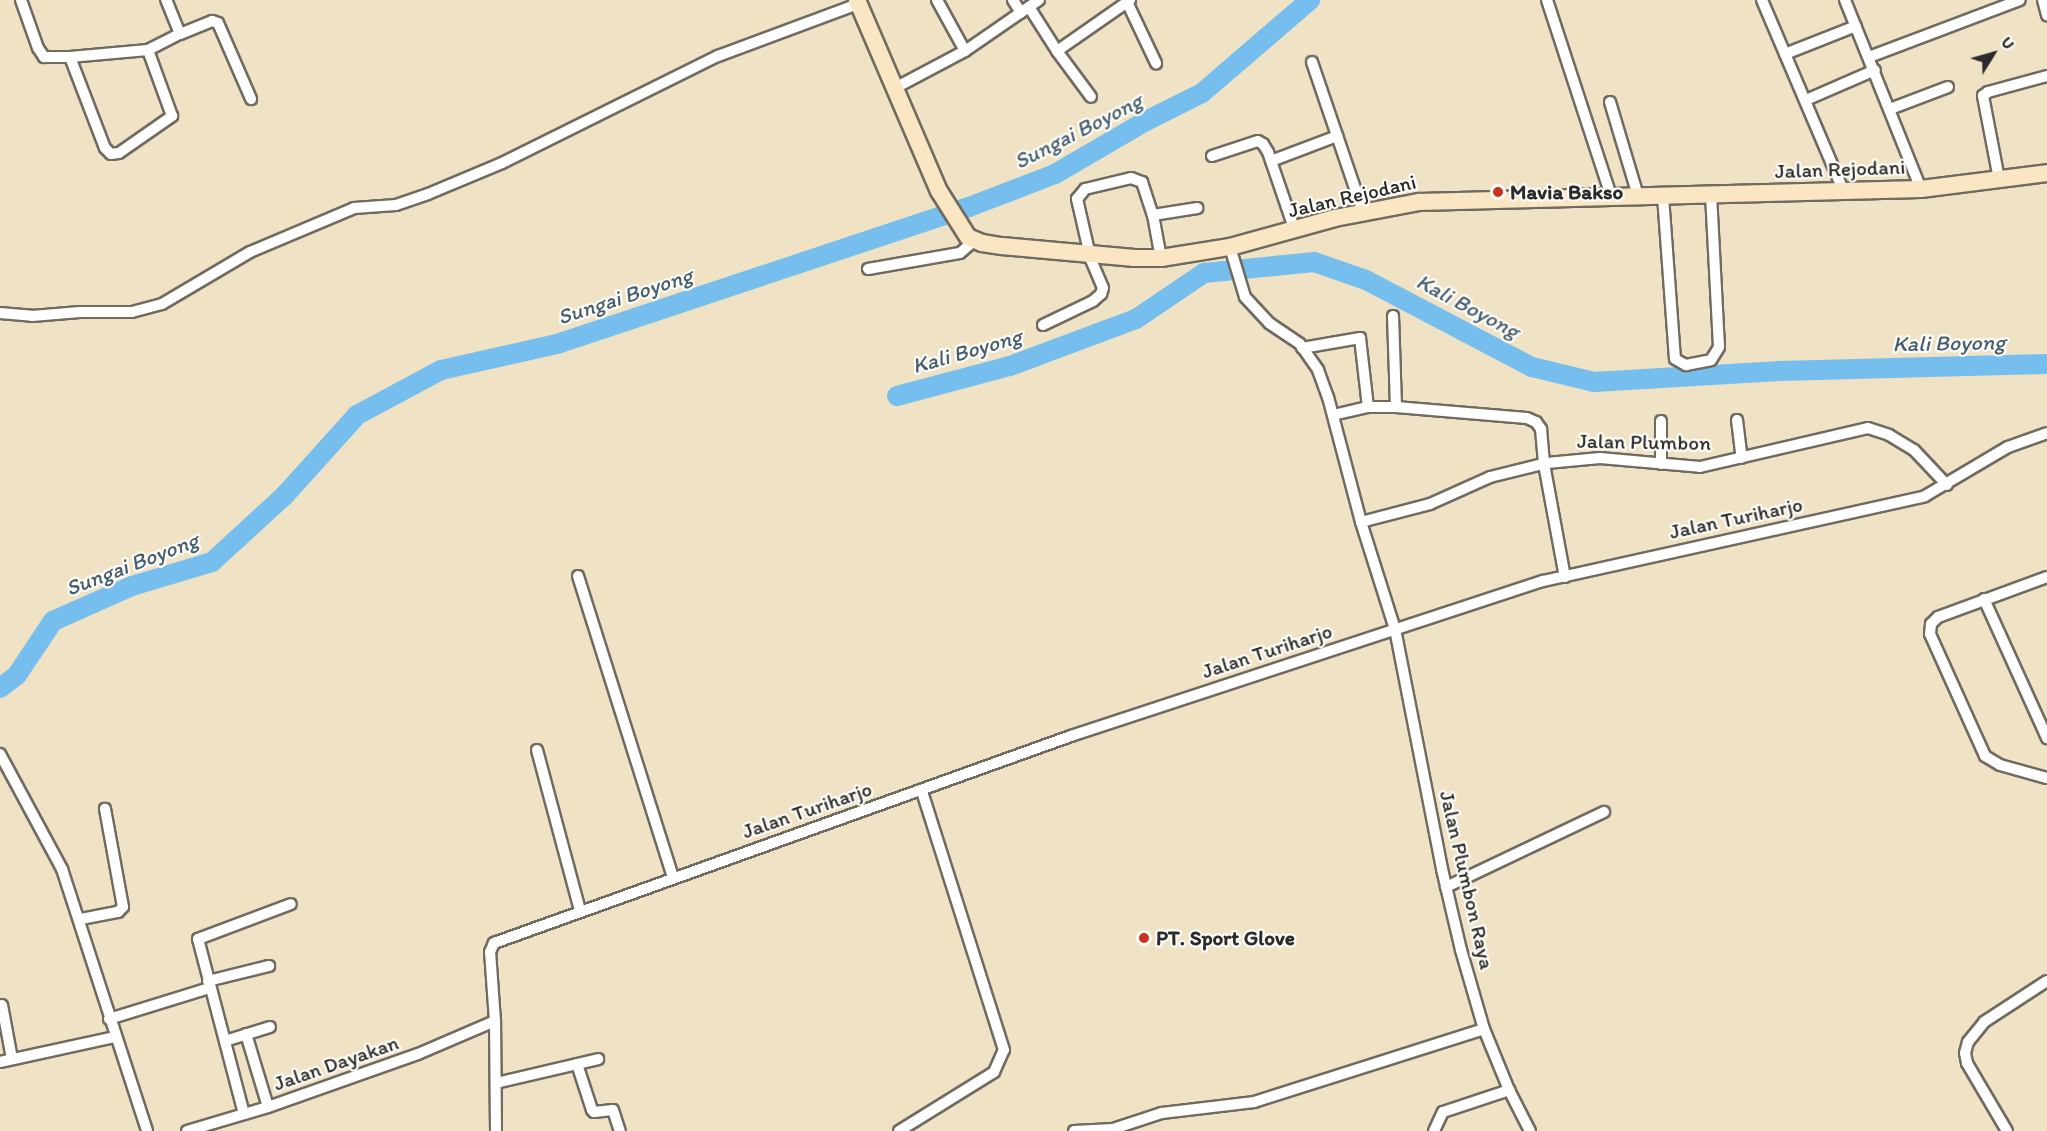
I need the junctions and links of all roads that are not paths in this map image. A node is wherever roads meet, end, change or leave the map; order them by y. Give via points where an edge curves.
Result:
1 (21, 0) edge
2 (165, 0) edge
3 (937, 0) edge
4 (1013, 0) edge
5 (1039, 0) edge
6 (1547, 0) edge
7 (1762, 0) edge
8 (1845, 0) edge
9 (2020, 0) edge
10 (2043, 0) edge
11 (1129, 1) edge
12 (858, 2) edge
13 (1025, 10) junction
14 (2047, 15) edge
15 (1857, 27) junction
16 (180, 34) junction
17 (148, 50) junction
18 (965, 51) junction
19 (1057, 51) junction
20 (1785, 54) junction
21 (70, 57) junction
22 (1869, 57) junction
23 (1312, 62) dead end
24 (1156, 63) dead end
25 (1875, 70) junction
26 (2047, 76) edge
27 (895, 87) junction
28 (1948, 87) dead end
29 (1091, 97) dead end
30 (251, 99) dead end
31 (1806, 100) junction
32 (1610, 102) dead end
33 (1890, 109) junction
34 (1337, 136) junction
35 (1212, 156) dead end
36 (1271, 160) junction
37 (2047, 173) edge
38 (1999, 179) junction
39 (1921, 189) junction
40 (1844, 192) junction
41 (1711, 195) junction
42 (1611, 196) junction
43 (1638, 196) junction
44 (1663, 196) junction
45 (1197, 208) dead end
46 (1363, 212) junction
47 (1153, 214) junction
48 (1295, 231) junction
49 (968, 236) junction
50 (1231, 251) junction
51 (1089, 254) junction
52 (1161, 258) junction
53 (868, 269) dead end
54 (0, 313) edge
55 (1393, 316) dead end
56 (1042, 325) dead end
57 (1302, 348) junction
58 (1368, 407) junction
59 (1395, 407) junction
60 (1333, 415) junction
61 (1737, 420) dead end
62 (1661, 421) dead end
63 (2047, 433) edge
64 (1742, 458) junction
65 (1544, 464) junction
66 (1661, 464) junction
67 (1947, 485) junction
68 (1361, 522) junction
69 (578, 576) dead end
70 (1565, 576) junction
71 (2047, 578) edge
72 (1984, 599) junction
73 (1395, 629) junction
74 (2047, 738) edge
75 (537, 750) dead end
76 (0, 753) edge
77 (2047, 778) edge
78 (922, 791) junction
79 (105, 809) dead end
80 (1604, 812) dead end
81 (673, 877) junction
82 (1446, 887) junction
83 (291, 904) dead end
84 (580, 911) junction
85 (81, 919) junction
86 (270, 966) dead end
87 (2047, 981) edge
88 (209, 985) junction
89 (2, 1005) dead end
90 (109, 1019) junction
91 (495, 1021) junction
92 (270, 1027) dead end
93 (1484, 1029) junction
94 (246, 1034) junction
95 (115, 1037) junction
96 (225, 1041) junction
97 (12, 1059) junction
98 (598, 1059) dead end
99 (0, 1062) edge
100 (577, 1064) junction
101 (496, 1083) junction
102 (1509, 1090) junction
103 (268, 1107) junction
104 (244, 1113) junction
105 (147, 1131) edge
106 (187, 1131) edge
107 (496, 1131) edge
108 (620, 1131) edge
109 (899, 1131) edge
110 (1074, 1131) edge
111 (1434, 1131) edge
112 (1530, 1131) edge
113 (2007, 1131) edge

1 - 21 street via 44,57
2 - 16 street
3 - 18 street
4 - 13 street
5 - 13 street
6 - 42 street
7 - 20 street
8 - 15 street
9 - 22 street
10 - 14 street
11 - 19 street
11 - 24 street
12 - 27 main road
12 - 54 street via 718,56 502,163 419,198 390,206 354,208 257,249 162,304 132,312 32,316
13 - 18 street
13 - 19 street
15 - 20 street
15 - 22 street
16 - 17 street
16 - 30 street via 218,22
17 - 21 street
17 - 21 street via 172,116 119,153 111,154 105,148
18 - 27 street
19 - 29 street
20 - 31 street
22 - 25 street
23 - 34 street
25 - 31 street
25 - 33 street
26 - 38 street via 1983,96
27 - 49 main road via 939,191
28 - 33 street
31 - 40 street
32 - 43 street
33 - 39 street
34 - 36 street
34 - 46 street
35 - 36 street via 1258,141
36 - 48 street
37 - 38 main road, Jalan Rejodani
38 - 39 main road, Jalan Rejodani
39 - 40 main road, Jalan Rejodani
40 - 41 main road, Jalan Rejodani
41 - 44 main road, Jalan Rejodani
41 - 44 street via 1719,347 1712,360 1686,365 1675,359
42 - 43 main road, Jalan Rejodani
42 - 46 main road, Jalan Rejodani via 1419,202
43 - 44 main road, Jalan Rejodani
45 - 47 street
46 - 48 main road, Jalan Rejodani
47 - 51 street via 1144,186 1137,178 1085,189 1077,200
47 - 52 street
48 - 50 main road, Jalan Rejodani
49 - 51 main road, Jalan Rejodani via 1002,246
49 - 53 street via 960,253
50 - 52 main road, Jalan Rejodani
50 - 57 street via 1245,297 1269,323
51 - 52 main road, Jalan Rejodani
51 - 56 street via 1103,288 1101,294
55 - 59 street
57 - 58 street via 1360,338
57 - 60 street, Jalan Plumbon Raya via 1317,370
58 - 59 street
58 - 60 street
59 - 65 street via 1532,420 1541,429
60 - 68 street, Jalan Plumbon Raya
61 - 64 street
62 - 66 street
63 - 67 street, Jalan Turiharjo via 2008,447
64 - 66 street, Jalan Plumbon via 1700,467
64 - 67 street, Jalan Plumbon via 1868,428 1914,450
65 - 66 street, Jalan Plumbon via 1576,458
65 - 68 street, Jalan Plumbon via 1490,477 1430,504
65 - 70 street
67 - 70 street, Jalan Turiharjo via 1898,503
68 - 73 street, Jalan Plumbon Raya
69 - 81 street
70 - 73 street, Jalan Turiharjo
71 - 72 street
72 - 74 street
72 - 77 street via 1938,617 1931,624 1931,639 1985,756 2000,765
73 - 78 street, Jalan Turiharjo via 1071,736
73 - 82 street, Jalan Plumbon Raya
75 - 84 street
76 - 85 street via 52,846
78 - 81 street, Jalan Turiharjo
78 - 109 street via 1004,1050 994,1072
79 - 85 street via 123,906 118,912
80 - 82 street
81 - 84 street, Jalan Turiharjo
82 - 93 street, Jalan Plumbon Raya
83 - 88 street via 200,937
84 - 91 street, Jalan Turiharjo via 494,943 490,952
85 - 90 street
86 - 88 street
87 - 113 street via 1984,1022 1968,1042 1965,1053
88 - 90 street
88 - 96 street
89 - 97 street
90 - 95 street
91 - 101 street
91 - 103 street, Jalan Dayakan via 418,1054
92 - 94 street
93 - 102 street, Jalan Plumbon Raya
93 - 110 street via 1254,1102 1162,1113 1113,1129
94 - 96 street
94 - 103 street
95 - 97 street
95 - 105 street
96 - 104 street
97 - 99 street
98 - 100 street
100 - 101 street
100 - 108 street via 592,1110 613,1110
101 - 107 street
102 - 111 street via 1443,1112
102 - 112 street, Jalan Plumbon Raya
103 - 104 street, Jalan Dayakan
104 - 106 street, Jalan Dayakan

